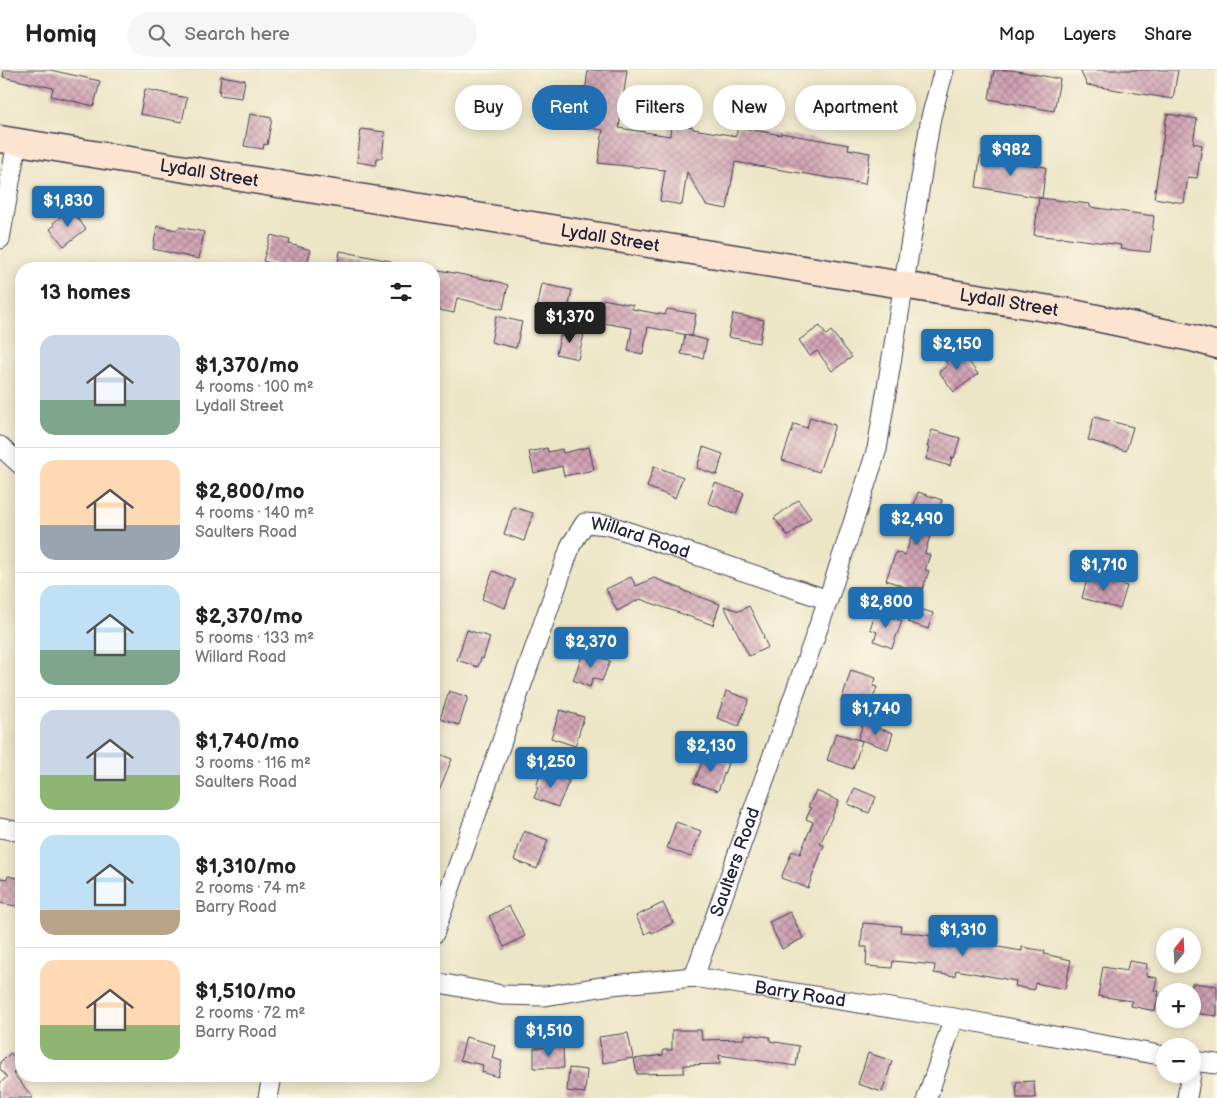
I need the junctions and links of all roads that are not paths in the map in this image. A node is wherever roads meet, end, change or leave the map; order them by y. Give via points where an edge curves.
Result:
1 (944, 70) edge
2 (8, 141) edge
3 (0, 239) edge
4 (904, 285) junction
5 (1217, 345) edge
6 (0, 446) edge
7 (15, 460) edge
8 (828, 600) junction
9 (0, 828) edge
10 (15, 831) edge
11 (440, 917) edge
12 (694, 977) junction
13 (440, 983) edge
14 (954, 1018) junction
15 (1156, 1054) edge
16 (1217, 1064) edge
17 (1201, 1065) edge
18 (271, 1082) edge
19 (1189, 1083) edge
20 (268, 1098) edge
21 (927, 1098) edge
22 (1186, 1098) edge

1 - 4 street, Saulters Road via 931,117
2 - 3 street
2 - 4 street, Lydall Street
4 - 5 street, Lydall Street via 1080,314
4 - 8 street, Saulters Road via 877,449
6 - 7 street
8 - 11 street, Willard Road via 608,524 585,523 571,545
8 - 12 street, Saulters Road
9 - 10 street
12 - 13 street, Barry Road via 545,996 502,995
12 - 14 street, Barry Road
14 - 15 street, Barry Road
14 - 21 street
16 - 17 street
18 - 20 street
19 - 22 street

